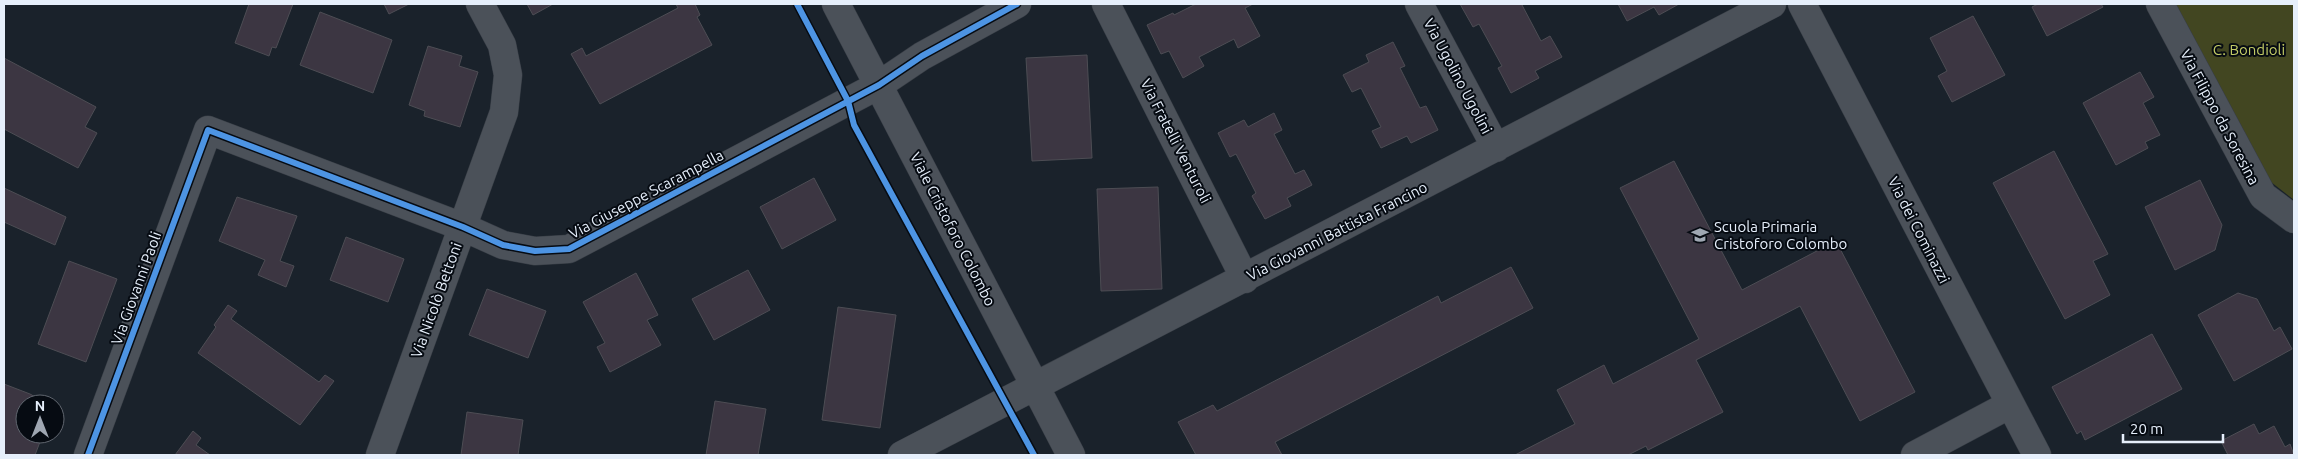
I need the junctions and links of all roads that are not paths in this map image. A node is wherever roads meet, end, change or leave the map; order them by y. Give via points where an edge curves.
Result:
1 (480, 4) edge
2 (836, 4) edge
3 (1017, 4) edge
4 (1106, 4) edge
5 (1420, 4) edge
6 (1772, 4) edge
7 (1802, 4) edge
8 (2160, 4) edge
9 (879, 85) junction
10 (208, 130) joint
11 (1496, 148) junction
12 (2294, 219) edge
13 (464, 227) junction
14 (1245, 278) junction
15 (1034, 386) junction
16 (2009, 405) junction
17 (88, 455) edge
18 (380, 455) edge
19 (902, 455) edge
20 (1071, 455) edge
21 (1915, 455) edge
22 (2037, 455) edge

1 - 13 street, Via Nicolò Bettoni via 502,45 508,75 504,112
2 - 9 street, Viale Cristoforo Colombo
3 - 9 street, Via Giuseppe Scarampella via 922,56
4 - 14 street, Via Fratelli Venturoli
5 - 11 street, Via Ugolino Ugolini
6 - 11 street, Via Giovanni Battista Francino
7 - 16 street, Via dei Cominazzi
8 - 12 street, Via Filippo da Soresina via 2262,196
9 - 13 street, Via Giuseppe Scarampella via 569,249 535,251 503,245
9 - 15 street, Viale Cristoforo Colombo
10 - 13 street, Via Giuseppe Scarampella
10 - 17 street, Via Giovanni Paoli
11 - 14 street, Via Giovanni Battista Francino
13 - 18 street, Via Nicolò Bettoni
14 - 15 street, Via Giovanni Battista Francino
15 - 19 street, Via Giovanni Battista Francino
15 - 20 street, Viale Cristoforo Colombo
16 - 21 street
16 - 22 street, Via dei Cominazzi

